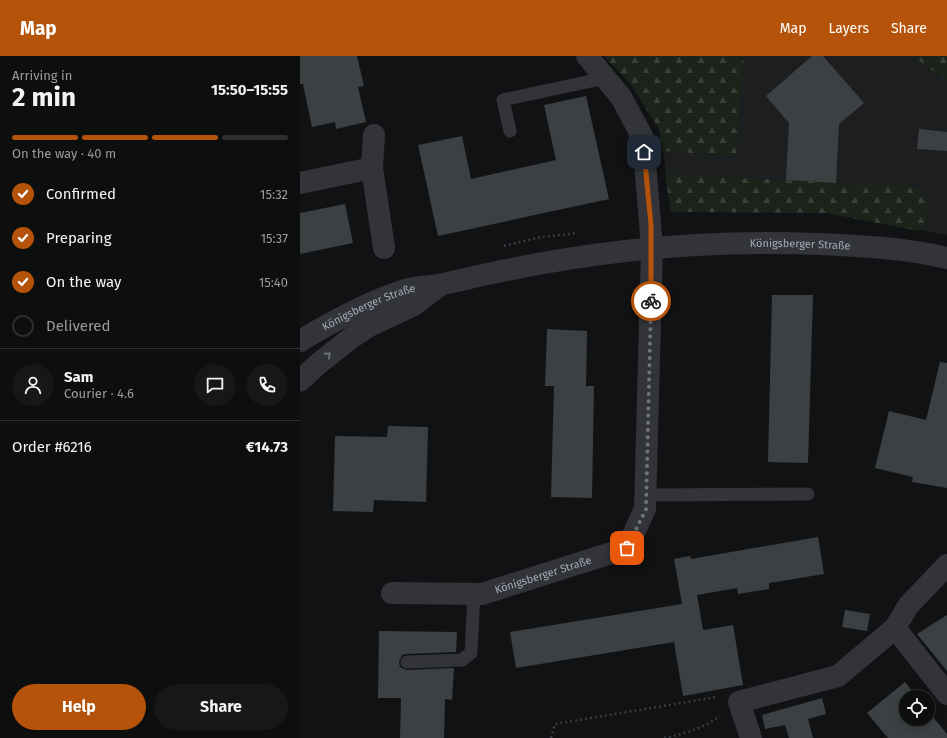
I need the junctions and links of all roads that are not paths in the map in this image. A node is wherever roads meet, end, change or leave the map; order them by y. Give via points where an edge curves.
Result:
1 (587, 56) edge
2 (605, 78) junction
3 (510, 131) dead end
4 (374, 135) dead end
5 (372, 168) junction
6 (300, 183) edge
7 (652, 247) junction
8 (384, 248) dead end
9 (947, 258) edge
10 (442, 284) junction
11 (300, 341) edge
12 (300, 381) edge
13 (808, 494) dead end
14 (646, 495) junction
15 (947, 565) edge
16 (392, 593) dead end
17 (474, 594) junction
18 (895, 628) junction
19 (406, 662) dead end
20 (947, 694) edge
21 (751, 738) edge

1 - 2 street
2 - 3 lane via 503,100
2 - 7 street via 621,97 643,138
4 - 5 street
5 - 6 street
5 - 8 street
7 - 9 street, Königsberger Straße via 791,243 891,249
7 - 10 street, Königsberger Straße via 553,260
7 - 14 street, Königsberger Straße
10 - 11 street, Königsberger Straße via 391,295 346,315
12 -> 10 street, Königsberger Straße via 351,338 369,326 414,305
13 - 14 lane
14 - 17 street, Königsberger Straße via 646,509 627,548 482,594
15 - 18 street via 908,606
16 - 17 street, Königsberger Straße
17 - 19 lane via 471,653 462,660
18 - 20 street
18 - 21 street via 838,676 739,702

